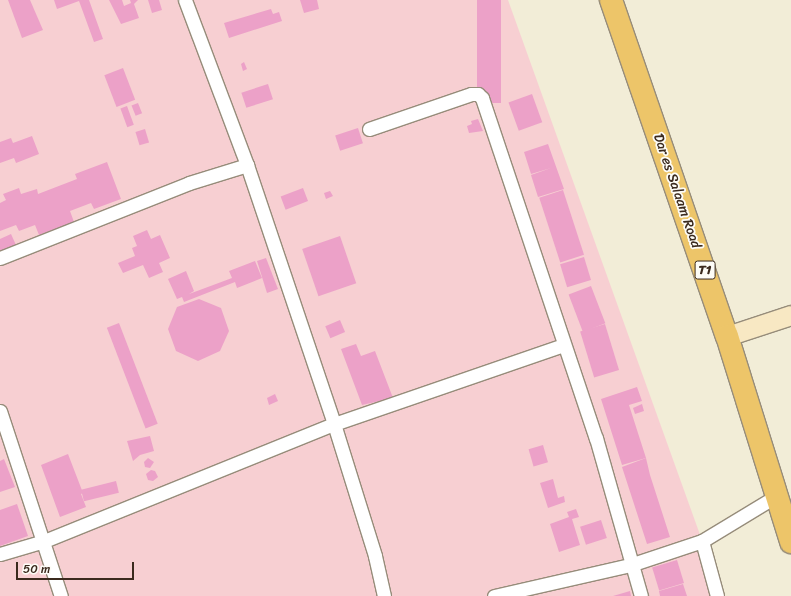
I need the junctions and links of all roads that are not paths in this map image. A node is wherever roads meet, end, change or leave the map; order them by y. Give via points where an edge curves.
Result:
1 (185, 0) edge
2 (611, 0) edge
3 (369, 129) dead end
4 (247, 165) junction
5 (0, 258) edge
6 (791, 315) edge
7 (727, 336) junction
8 (563, 345) junction
9 (0, 411) edge
10 (334, 424) junction
11 (778, 495) junction
12 (44, 541) junction
13 (702, 541) junction
14 (791, 542) edge
15 (0, 554) edge
16 (630, 565) junction
17 (61, 596) edge
18 (384, 596) edge
19 (494, 596) edge
20 (640, 596) edge
21 (717, 596) edge

1 - 4 street
2 - 7 highway, Dar es Salaam Road / T1
3 - 8 street via 465,95 478,94
4 - 5 street via 189,183
4 - 10 street
6 - 7 street
7 - 11 highway, Dar es Salaam Road / T1
8 - 10 street
8 - 16 street via 596,438
9 - 12 street
10 - 12 street
10 - 18 street via 375,556
11 - 13 street
11 - 14 highway, Dar es Salaam Road / T1
12 - 15 street
12 - 17 street
13 - 16 street
13 - 21 street
16 - 19 street
16 - 20 street

